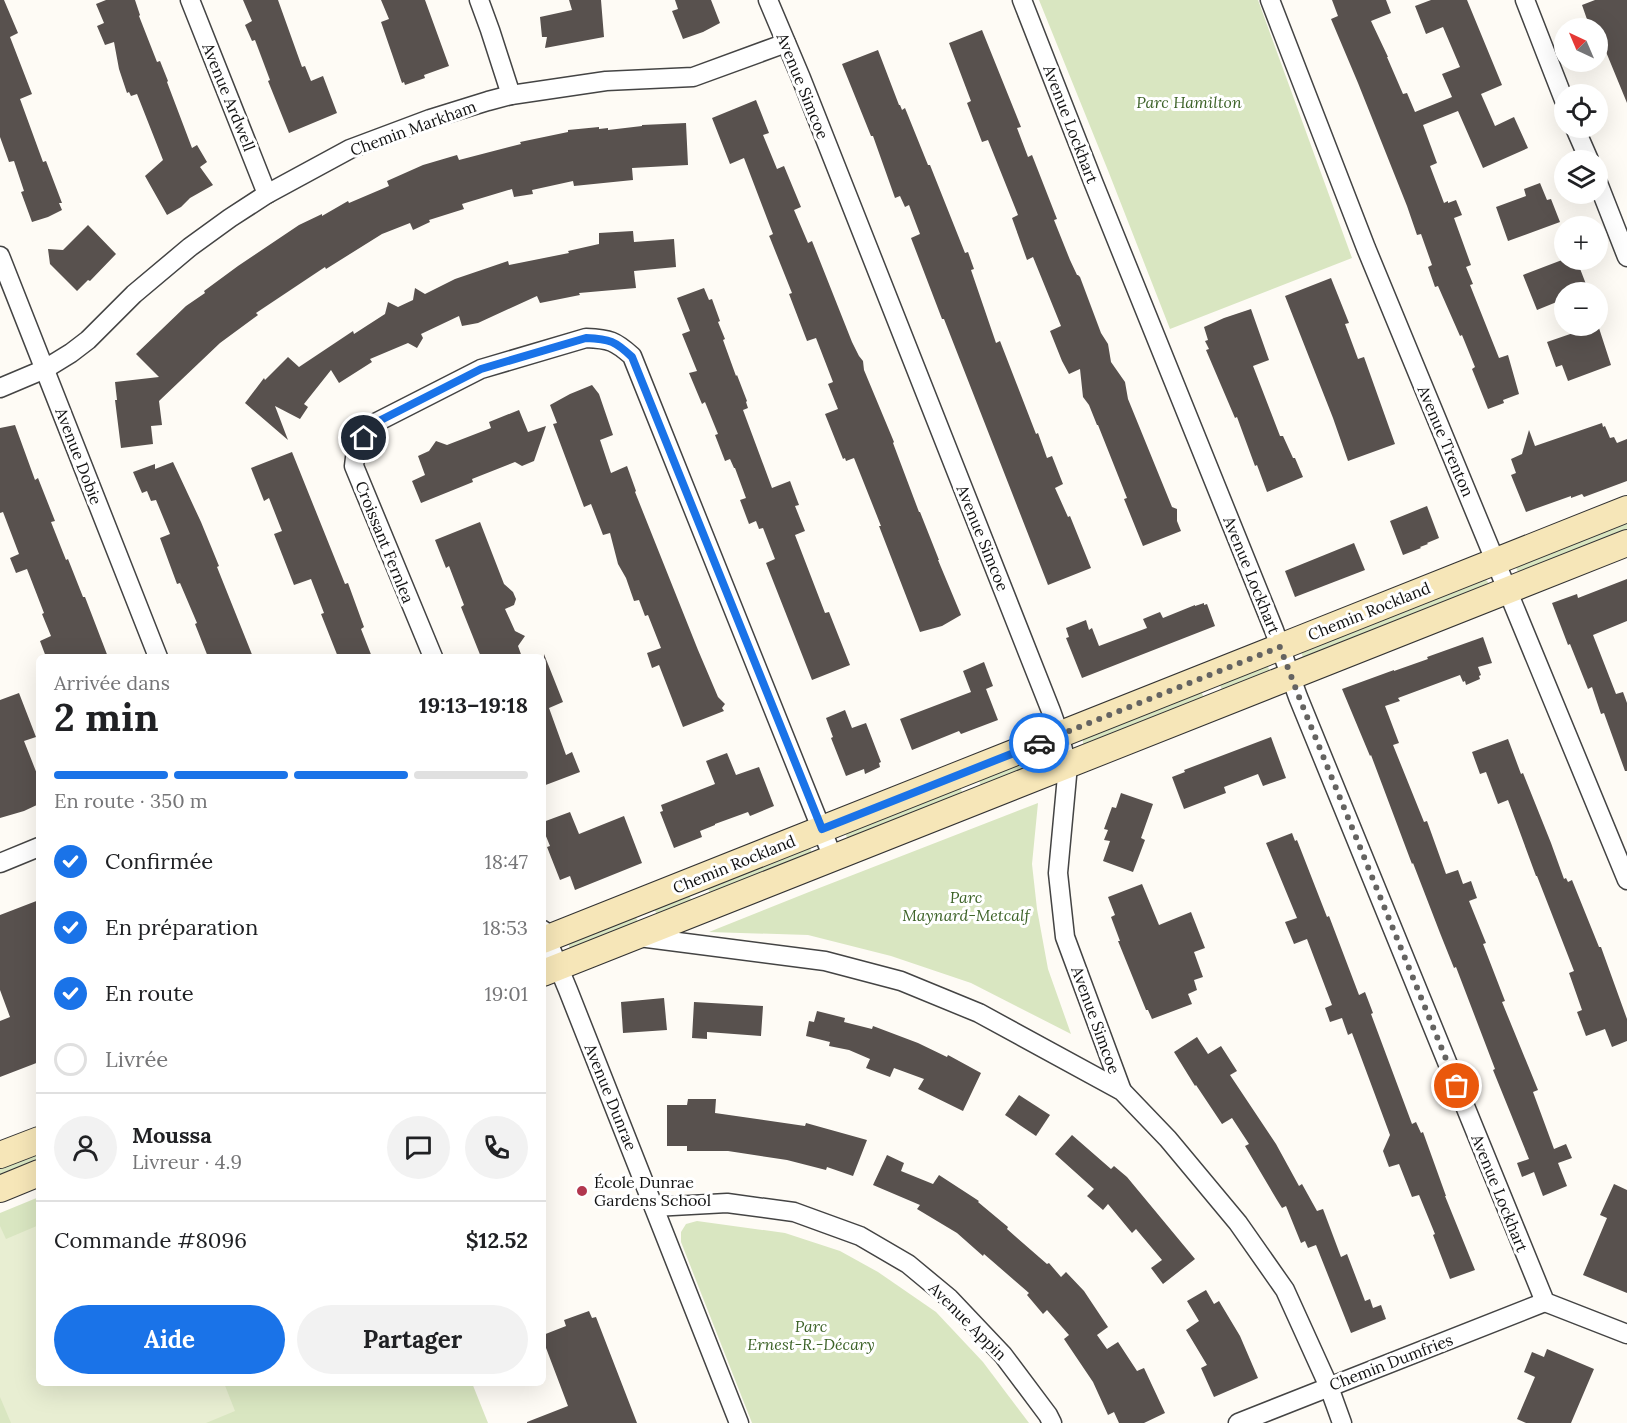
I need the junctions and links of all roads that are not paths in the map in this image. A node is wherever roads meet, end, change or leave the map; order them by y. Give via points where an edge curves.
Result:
1 (190, 0) edge
2 (479, 0) edge
3 (768, 0) edge
4 (1022, 0) edge
5 (1270, 0) edge
6 (1525, 0) edge
7 (786, 43) junction
8 (1558, 84) edge
9 (511, 95) junction
10 (267, 194) junction
11 (1606, 204) edge
12 (0, 256) edge
13 (1627, 257) edge
14 (45, 369) junction
15 (0, 388) edge
16 (1627, 509) edge
17 (1627, 543) edge
18 (1496, 561) junction
19 (1507, 590) junction
20 (1280, 647) junction
21 (157, 654) edge
22 (432, 654) edge
23 (1291, 676) junction
24 (1059, 735) junction
25 (1066, 764) junction
26 (822, 829) junction
27 (36, 848) edge
28 (833, 858) junction
29 (0, 863) edge
30 (1627, 880) edge
31 (546, 935) edge
32 (635, 937) junction
33 (546, 946) edge
34 (551, 970) edge
35 (1122, 1091) junction
36 (36, 1141) edge
37 (0, 1155) edge
38 (36, 1174) edge
39 (0, 1189) edge
40 (654, 1207) junction
41 (1545, 1302) junction
42 (1627, 1334) edge
43 (1329, 1387) junction
44 (740, 1423) edge
45 (1052, 1423) edge
46 (1238, 1423) edge
47 (1342, 1423) edge

1 - 10 street, Avenue Ardwell
2 - 9 street
3 - 7 street, Avenue Simcoe
4 - 20 street, Avenue Lockhart
5 - 18 street, Avenue Trenton via 1360,232
6 - 8 street
7 - 9 street, Chemin Markham via 693,77 606,81
7 - 24 street, Avenue Simcoe
9 - 10 street, Chemin Markham via 386,135
10 - 14 street, Chemin Markham via 182,253 88,340
11 - 13 street
12 - 14 street, Avenue Dobie
14 - 15 street, Chemin Markham
14 - 21 street, Avenue Dobie
16 - 18 street, Chemin Rockland
17 - 19 street, Chemin Rockland
18 - 19 street, Avenue Trenton
18 - 20 street, Chemin Rockland
19 - 23 street, Chemin Rockland
19 - 30 street, Avenue Trenton
20 - 23 street, Avenue Lockhart
20 - 24 street, Chemin Rockland
22 - 26 street, Croissant Fernlea via 354,466 356,450 377,422 481,369 586,338 617,343 632,357
23 - 25 street, Chemin Rockland
23 - 41 street, Avenue Lockhart
24 - 25 street, Avenue Simcoe
24 - 26 street, Chemin Rockland
25 - 28 street, Chemin Rockland
25 - 35 street, Avenue Simcoe via 1058,873 1065,937
26 - 28 street, Croissant Fernlea
26 - 31 street, Chemin Rockland
27 - 29 street
28 - 32 street, Chemin Rockland
32 - 34 street, Chemin Rockland
32 - 35 street, Avenue Simcoe via 825,961 901,981 979,1012
33 - 34 street, Avenue Dunrae
34 - 40 street, Avenue Dunrae
35 - 43 street, Avenue Simcoe via 1238,1223 1284,1290
36 - 37 street
38 - 39 street
40 - 44 street, Avenue Dunrae
40 - 45 street, Avenue Appin via 727,1203 794,1212 860,1236 908,1264 949,1298 1003,1355
41 - 42 street
41 - 43 street, Chemin Dumfries
43 - 46 street, Chemin Dumfries
43 - 47 street, Avenue Simcoe

